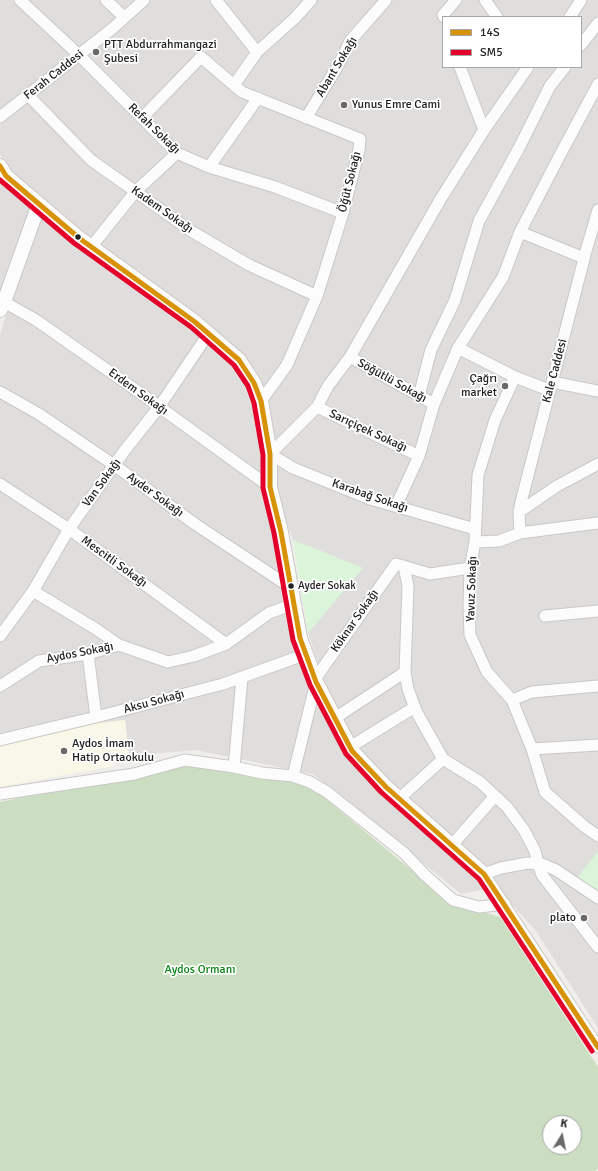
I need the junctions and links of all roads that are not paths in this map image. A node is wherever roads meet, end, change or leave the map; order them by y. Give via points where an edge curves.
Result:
1 (20, 0) edge
2 (106, 0) edge
3 (144, 0) edge
4 (216, 0) edge
5 (311, 0) edge
6 (386, 0) edge
7 (456, 0) edge
8 (485, 0) edge
9 (578, 2) edge
10 (444, 16) edge
11 (496, 16) edge
12 (571, 16) edge
13 (124, 17) junction
14 (598, 23) edge
15 (582, 44) edge
16 (257, 52) junction
17 (79, 55) junction
18 (460, 68) edge
19 (527, 68) edge
20 (563, 68) edge
21 (598, 84) edge
22 (234, 85) junction
23 (28, 95) junction
24 (258, 98) junction
25 (0, 117) edge
26 (142, 118) junction
27 (306, 118) junction
28 (484, 130) junction
29 (176, 153) junction
30 (209, 167) junction
31 (2, 173) edge
32 (136, 191) junction
33 (39, 204) junction
34 (343, 213) junction
35 (598, 213) edge
36 (520, 232) junction
37 (91, 246) junction
38 (584, 258) junction
39 (317, 296) junction
40 (2, 306) edge
41 (209, 333) junction
42 (458, 348) junction
43 (350, 357) junction
44 (515, 377) junction
45 (551, 386) junction
46 (598, 391) edge
47 (0, 392) edge
48 (419, 396) junction
49 (261, 401) junction
50 (434, 404) junction
51 (158, 407) junction
52 (317, 407) junction
53 (270, 454) junction
54 (419, 456) junction
55 (598, 464) edge
56 (114, 465) junction
57 (0, 484) edge
58 (270, 486) junction
59 (396, 506) junction
60 (519, 512) junction
61 (598, 524) edge
62 (69, 529) junction
63 (475, 529) junction
64 (520, 532) junction
65 (475, 542) junction
66 (400, 565) junction
67 (470, 568) junction
68 (290, 587) junction
69 (33, 591) junction
70 (294, 604) junction
71 (598, 611) edge
72 (546, 616) dead end
73 (0, 636) edge
74 (226, 644) junction
75 (119, 645) junction
76 (88, 654) junction
77 (306, 654) junction
78 (405, 672) junction
79 (242, 678) junction
80 (316, 680) junction
81 (0, 686) edge
82 (598, 686) edge
83 (512, 700) junction
84 (415, 707) junction
85 (96, 717) junction
86 (335, 718) junction
87 (0, 740) edge
88 (598, 745) edge
89 (350, 748) junction
90 (532, 749) junction
91 (442, 759) junction
92 (234, 767) junction
93 (293, 776) junction
94 (0, 794) edge
95 (495, 796) junction
96 (400, 798) junction
97 (598, 836) edge
98 (452, 845) junction
99 (538, 863) junction
100 (484, 874) junction
101 (598, 898) edge
102 (504, 904) junction
103 (598, 947) edge
104 (598, 1047) edge

1 - 17 street, Refah Sokağı
2 - 13 street
3 - 13 street, Ferah Caddesi
4 - 16 street
5 - 16 street
6 - 27 street, Abant Sokağı via 350,41
7 - 10 street
8 - 11 street
9 - 12 street
13 - 17 street, Ferah Caddesi
14 - 15 street
16 - 22 street
17 - 23 street, Ferah Caddesi
17 - 26 street, Refah Sokağı
18 - 28 street
19 - 28 street
20 - 48 street via 550,86 480,221 454,300 431,350
21 - 36 street
22 - 24 street, Öğüt Sokağı via 242,92
22 - 26 street, Öğüt Sokağı via 201,56
23 - 25 street, Ferah Caddesi
23 - 32 street, Kadem Sokağı via 91,160
24 - 27 street, Öğüt Sokağı
24 - 30 street
26 - 29 street, Refah Sokağı
27 - 34 street, Öğüt Sokağı via 360,138
28 - 43 street via 440,200
29 - 30 street, Refah Sokağı
29 - 32 street
30 - 34 street, Refah Sokağı via 275,187
31 - 33 street
32 - 37 street
32 - 39 street, Kadem Sokağı via 191,231 242,261
33 - 37 street
33 - 40 street
34 - 39 street, Öğüt Sokağı
35 - 38 street, Kale Caddesi
36 - 38 street
36 - 42 street via 503,277
37 - 41 street
38 - 45 street, Kale Caddesi
39 - 49 street, Öğüt Sokağı via 287,366
40 - 51 street, Erdem Sokağı via 36,320
41 - 49 street via 239,360 254,383
41 - 51 street, Van Sokağı
42 - 44 street
42 - 50 street
43 - 48 street, Söğütlü Sokağı
43 - 52 street via 328,386
44 - 45 street
44 - 63 street, Yavuz Sokağı via 495,420 478,475
45 - 46 street
45 - 60 street, Kale Caddesi
47 - 56 street, Ayder Sokağı via 39,414
48 - 50 street, Söğütlü Sokağı
49 - 53 street
50 - 54 street
51 - 56 street, Van Sokağı
51 - 58 street, Erdem Sokağı
52 - 53 street
52 - 54 street, Sarıçiçek Sokağı
53 - 58 street
53 - 59 street, Karabağ Sokağı via 300,471 370,499
54 - 59 street
55 - 60 street via 557,486
56 - 62 street, Van Sokağı
56 - 68 street, Ayder Sokağı via 195,524
57 - 62 street, Mescitli Sokağı
58 - 68 street
59 - 63 street, Karabağ Sokağı
60 - 64 street, Kale Caddesi
61 - 64 street
62 - 69 street, Van Sokağı
62 - 74 street, Mescitli Sokağı
63 - 65 street, Yavuz Sokağı
64 - 65 street via 499,542
65 - 67 street, Yavuz Sokağı
66 - 67 street via 430,574
66 - 78 street via 408,586
66 - 80 street, Köknar Sokağı
67 - 83 street, Yavuz Sokağı via 470,635 487,672
68 - 70 street
69 - 73 street, Van Sokağı
69 - 75 street, Aydos Sokağı
70 - 74 street, Aydos Sokağı via 269,613
70 - 77 street via 300,638
71 - 72 street
74 - 75 street, Aydos Sokağı via 168,662
75 - 76 street, Aydos Sokağı
76 - 81 street, Aydos Sokağı via 39,661
76 - 85 street
77 - 79 street, Aksu Sokağı
77 - 80 street
78 - 84 street
78 - 86 street
79 - 85 street, Aksu Sokağı
79 - 92 street
80 - 86 street
80 - 93 street
82 - 83 street via 532,692
83 - 90 street, Yavuz Sokağı
84 - 89 street
84 - 91 street
85 - 87 street, Aksu Sokağı
86 - 89 street
88 - 90 street
89 - 96 street
90 - 97 street, Yavuz Sokağı via 545,792
91 - 95 street via 480,782
91 - 96 street
92 - 93 street
92 - 94 street via 185,760 134,774
93 - 102 street via 328,792 404,853 453,900 479,907
95 - 98 street
95 - 99 street via 524,830
96 - 98 street
98 - 100 street
99 - 100 street via 501,868
99 - 101 street via 556,870
99 - 103 street via 549,886
100 - 102 street
102 - 104 street

